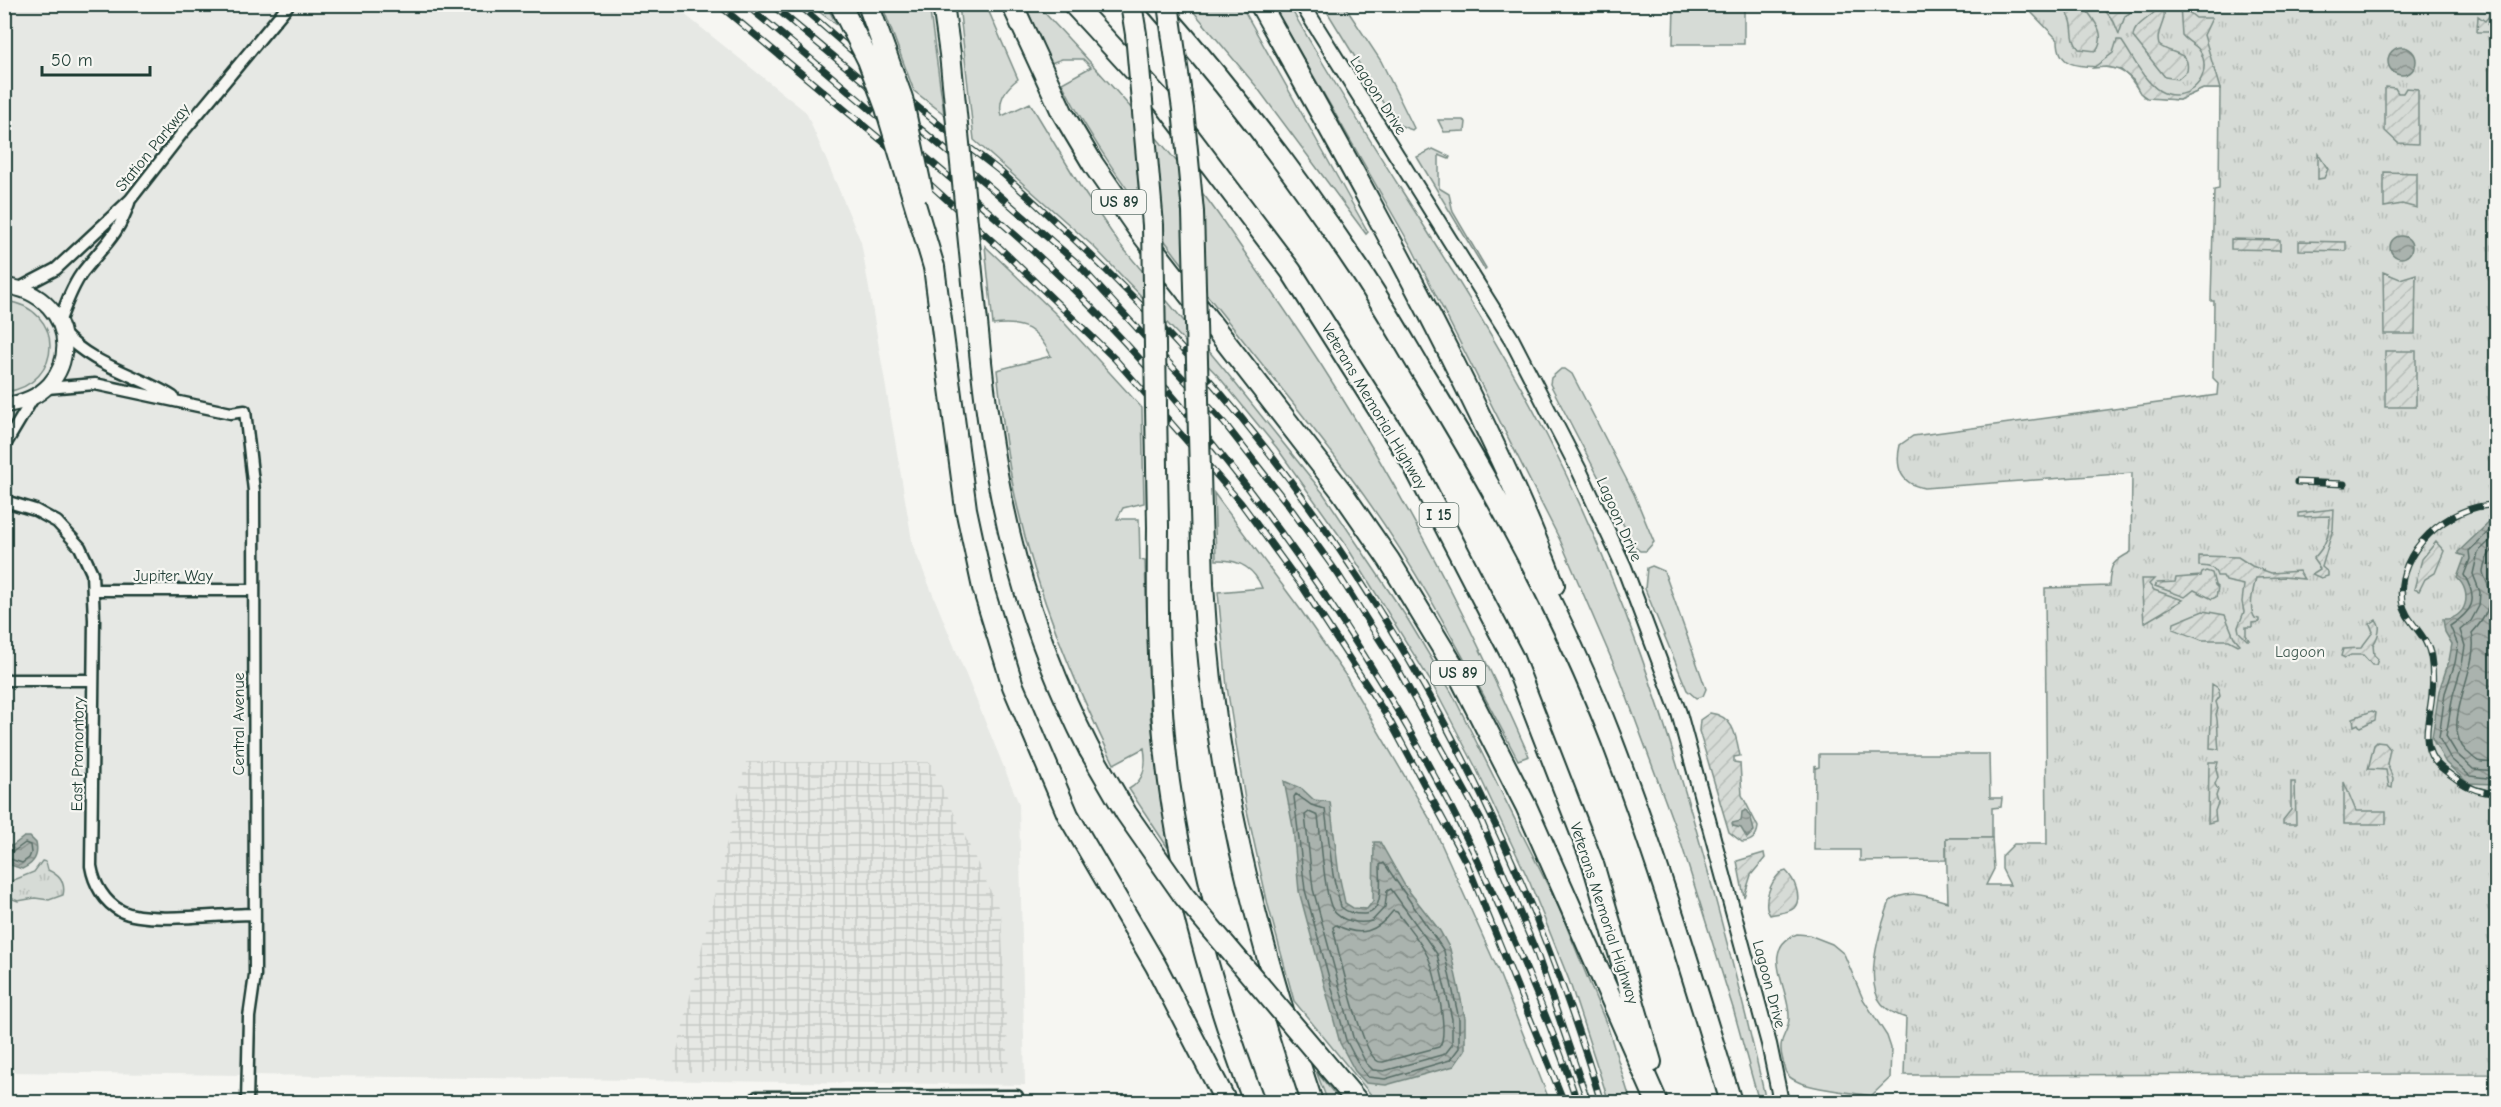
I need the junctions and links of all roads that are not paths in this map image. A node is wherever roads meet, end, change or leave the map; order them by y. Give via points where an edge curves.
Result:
1 (289, 4) edge
2 (840, 4) edge
3 (868, 4) edge
4 (943, 4) edge
5 (1012, 4) edge
6 (1073, 4) edge
7 (1131, 4) edge
8 (1156, 4) edge
9 (1168, 4) edge
10 (1260, 4) edge
11 (1302, 4) edge
12 (130, 200) junction
13 (934, 267) junction
14 (4, 286) edge
15 (20, 288) junction
16 (62, 326) junction
17 (47, 388) junction
18 (33, 398) junction
19 (180, 402) junction
20 (4, 405) edge
21 (5, 444) edge
22 (5, 501) edge
23 (93, 590) junction
24 (253, 590) junction
25 (4, 680) edge
26 (93, 680) junction
27 (1610, 736) junction
28 (253, 914) junction
29 (758, 1097) dead end
30 (1017, 1099) edge
31 (248, 1102) edge
32 (1226, 1102) edge
33 (1254, 1102) edge
34 (1312, 1102) edge
35 (1358, 1102) edge
36 (1658, 1102) edge
37 (1662, 1102) edge
38 (1731, 1102) edge
39 (1781, 1102) edge

1 - 12 street, Station Parkway
2 - 13 highway, bridge via 880,91
3 - 13 highway, bridge via 909,123
4 - 35 highway, bridge via 996,480 1014,555 1046,654 1089,749 1170,878
5 - 36 highway, US 89 via 1062,112 1094,164 1138,229 1342,492 1448,657 1526,806
6 - 37 highway, Veterans Memorial Highway / I 15 via 1164,103 1292,271 1413,464 1513,658 1593,864
7 - 33 highway, bridge via 1153,225 1161,704 1173,810 1197,924 1220,1006
8 - 27 highway via 1261,131 1356,263 1467,444 1537,574
9 - 34 highway, bridge via 1193,212 1203,584 1217,732 1254,915
10 - 27 highway via 1410,273 1487,430 1539,544
11 - 39 street, Lagoon Drive via 1511,338 1624,567 1679,713 1769,1044
12 - 15 street, Station Parkway via 56,269
12 - 16 street via 122,223 69,297
13 - 32 highway via 966,509 983,588 1013,686 1068,815 1156,966
14 - 15 street
15 - 16 street via 49,305
16 - 17 street via 64,356 58,374
16 - 19 street, Central Avenue via 76,348
17 - 18 street
17 - 19 street, Central Avenue via 95,384
18 - 20 street
18 - 21 street
19 - 24 street, Central Avenue via 231,413 245,411 254,491
21 - 22 street
22 - 23 street, East Promontory via 57,522 80,547 92,573
23 - 24 street, Jupiter Way
23 - 26 street, East Promontory
24 - 28 street, Central Avenue
25 - 26 street
26 - 28 street, East Promontory via 94,882 122,911 142,916
27 - 38 highway via 1668,897
28 - 31 street, Central Avenue via 255,975 249,1017
29 - 30 street

